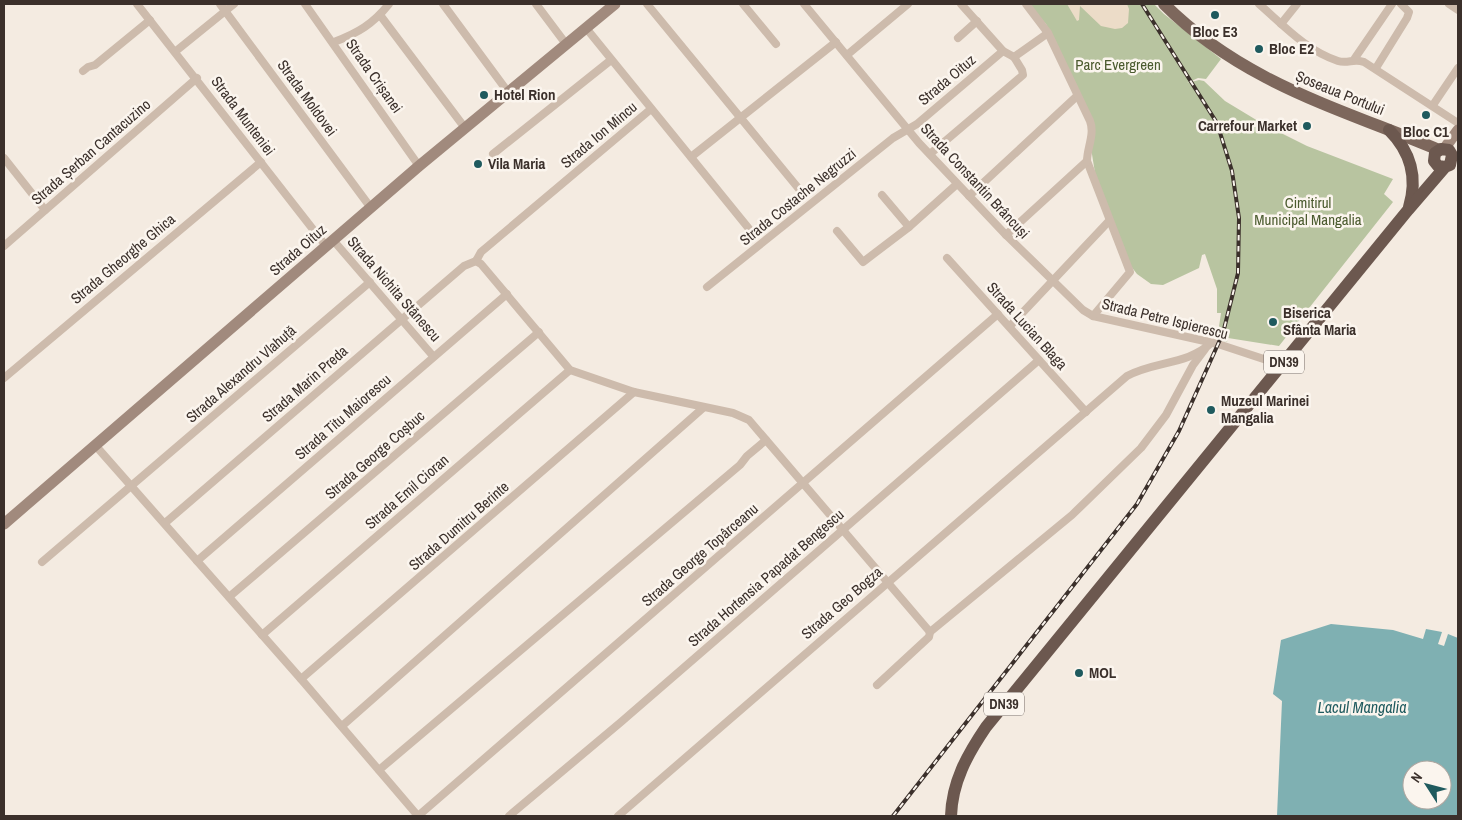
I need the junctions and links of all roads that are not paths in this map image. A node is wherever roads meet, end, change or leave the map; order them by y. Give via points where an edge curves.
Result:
1 (137, 4) edge
2 (220, 4) edge
3 (234, 4) edge
4 (305, 4) edge
5 (389, 4) edge
6 (443, 4) edge
7 (536, 4) edge
8 (615, 4) edge
9 (647, 4) edge
10 (743, 4) edge
11 (804, 4) edge
12 (908, 4) edge
13 (961, 4) edge
14 (1026, 4) edge
15 (1164, 4) edge
16 (1259, 4) edge
17 (1297, 4) edge
18 (1392, 4) edge
19 (1450, 4) edge
20 (1405, 5) edge
21 (1458, 10) edge
22 (226, 11) junction
23 (380, 15) junction
24 (150, 20) junction
25 (977, 22) junction
26 (1281, 24) junction
27 (586, 28) junction
28 (1048, 33) junction
29 (958, 38) dead end
30 (334, 42) junction
31 (836, 42) junction
32 (566, 44) junction
33 (776, 44) dead end
34 (176, 51) junction
35 (1003, 51) junction
36 (847, 55) junction
37 (1014, 57) junction
38 (1355, 58) junction
39 (611, 60) junction
40 (1376, 68) junction
41 (1458, 68) edge
42 (83, 71) dead end
43 (197, 78) junction
44 (508, 92) junction
45 (1077, 96) junction
46 (1433, 105) junction
47 (652, 109) junction
48 (740, 118) junction
49 (1458, 123) edge
50 (464, 128) junction
51 (1388, 130) junction
52 (1458, 130) edge
53 (909, 131) junction
54 (493, 154) dead end
55 (930, 154) junction
56 (1444, 155) edge
57 (691, 157) junction
58 (4, 158) edge
59 (1087, 161) junction
60 (261, 162) junction
61 (419, 166) junction
62 (957, 184) junction
63 (800, 189) dead end
64 (882, 195) dead end
65 (969, 196) junction
66 (371, 208) junction
67 (45, 210) junction
68 (1408, 210) junction
69 (1109, 221) junction
70 (908, 227) junction
71 (750, 230) dead end
72 (837, 231) dead end
73 (1006, 235) junction
74 (330, 243) junction
75 (4, 246) edge
76 (947, 258) dead end
77 (476, 261) junction
78 (1053, 281) junction
79 (370, 282) junction
80 (707, 287) dead end
81 (507, 294) junction
82 (998, 314) junction
83 (1093, 316) junction
84 (402, 319) junction
85 (1010, 326) junction
86 (539, 332) junction
87 (1208, 346) junction
88 (433, 356) junction
89 (1039, 360) junction
90 (1282, 365) junction
91 (570, 370) junction
92 (4, 378) edge
93 (634, 392) junction
94 (703, 408) junction
95 (1086, 412) junction
96 (766, 440) junction
97 (96, 446) junction
98 (804, 484) junction
99 (131, 487) junction
100 (165, 523) junction
101 (4, 524) edge
102 (843, 530) junction
103 (197, 561) junction
104 (42, 562) dead end
105 (887, 581) junction
106 (229, 597) junction
107 (930, 632) junction
108 (262, 635) junction
109 (301, 679) junction
110 (877, 684) dead end
111 (342, 726) junction
112 (379, 770) junction
113 (418, 816) edge
114 (508, 816) edge
115 (618, 816) edge
116 (951, 816) edge

1 - 24 street, Strada Munteniei
2 - 22 street, Strada Moldovei
3 - 22 street
4 - 30 street, Strada Crișanei
5 - 23 street
6 - 44 street
7 - 32 street
8 - 27 main road, Strada Oituz
9 - 48 street
10 - 33 street
11 - 31 street, Strada Constantin Brâncuși
12 - 36 street
13 - 25 street
14 - 28 street
15 - 51 main road, Șoseaua Portului via 1196,33 1251,71
16 - 26 street
17 - 26 street
18 - 38 street
19 - 21 street
20 - 40 street via 1409,12 1407,18
22 - 34 street
22 - 66 street, Strada Moldovei
23 - 30 street via 360,32
23 - 50 street
24 - 34 street, Strada Munteniei
24 - 42 street
25 - 29 street
25 - 35 street
26 - 38 street via 1325,56 1345,62
27 - 32 main road, Strada Oituz
27 - 39 street
28 - 37 street
28 - 45 street
30 - 61 street, Strada Crișanei
31 - 36 street, Strada Constantin Brâncuși
31 - 48 street
32 - 44 main road, Strada Oituz
34 - 43 street, Strada Munteniei
35 - 37 street
35 - 53 street, Strada Oituz
36 - 53 street, Strada Constantin Brâncuși
37 - 55 street via 1023,75
38 - 40 street
39 - 47 street
39 - 54 street
40 - 46 street
41 - 46 street
43 - 60 street, Strada Munteniei
43 - 67 street, Strada Șerban Cantacuzino
44 - 50 main road, Strada Oituz
45 - 59 street via 1092,127
45 - 65 street
46 - 49 street
47 - 57 street
47 - 77 street, Strada Ion Mincu via 487,247
48 - 57 street
48 - 63 street
50 - 61 main road, Strada Oituz
51 - 56 main road, Șoseaua Portului
51 - 68 highway via 1405,149 1413,173
52 - 56 main road
53 - 55 street, Strada Constantin Brâncuși
53 - 80 street, Strada Costache Negruzzi via 893,138
55 - 62 street, Strada Constantin Brâncuși
56 - 68 highway, DN39
57 - 71 street
58 - 67 street
59 - 69 street
59 - 73 street
60 - 74 street, Strada Munteniei
60 - 92 street, Strada Gheorghe Ghica
61 - 66 main road, Strada Oituz
62 - 65 street, Strada Constantin Brâncuși
62 - 70 street
64 - 70 street
65 - 73 street, Strada Constantin Brâncuși
66 - 74 main road, Strada Oituz
67 - 75 street, Strada Șerban Cantacuzino
68 - 90 highway, DN39
69 - 78 street
69 - 83 street via 1130,272
70 - 72 street via 863,262
73 - 78 street, Strada Constantin Brâncuși
74 - 79 street, Strada Nichita Stănescu
74 - 97 main road, Strada Oituz
76 - 82 street, Strada Lucian Blaga
77 - 81 street
77 - 84 street, Strada Marin Preda via 464,266
78 - 83 street, Strada Petre Ispierescu
78 - 85 street
79 - 84 street, Strada Nichita Stănescu
79 - 99 street, Strada Alexandru Vlahuță
81 - 86 street
81 - 88 street, Strada Titu Maiorescu
82 - 85 street, Strada Lucian Blaga
82 - 98 street, Strada George Topârceanu
83 - 87 street, Strada Petre Ispierescu
84 - 88 street, Strada Nichita Stănescu
84 - 100 street, Strada Marin Preda
85 - 89 street, Strada Lucian Blaga
86 - 91 street
86 - 106 street, Strada George Coșbuc
87 - 90 street, Strada Petre Ispierescu
87 - 95 street, Strada Geo Bogza via 1192,356 1140,369 1127,376
87 - 107 street via 1141,448 1072,516
88 - 103 street, Strada Titu Maiorescu
89 - 95 street, Strada Lucian Blaga
89 - 102 street, Strada Hortensia Papadat Bengescu
90 - 116 highway, DN39 via 986,727 962,766 955,786
91 - 93 street
91 - 108 street, Strada Emil Cioran
93 - 94 street
93 - 109 street, Strada Dumitru Berinte
94 - 96 street via 744,416
94 - 111 street
95 - 105 street, Strada Geo Bogza
96 - 98 street
96 - 112 street
97 - 99 street
97 - 101 main road, Strada Oituz
98 - 102 street
98 - 113 street, Strada George Topârceanu
99 - 100 street
99 - 104 street
100 - 103 street
102 - 105 street
102 - 114 street, Strada Hortensia Papadat Bengescu
103 - 106 street
105 - 107 street
105 - 115 street, Strada Geo Bogza
106 - 108 street
107 - 110 street via 929,637
108 - 109 street
109 - 111 street
111 - 112 street
112 - 113 street

